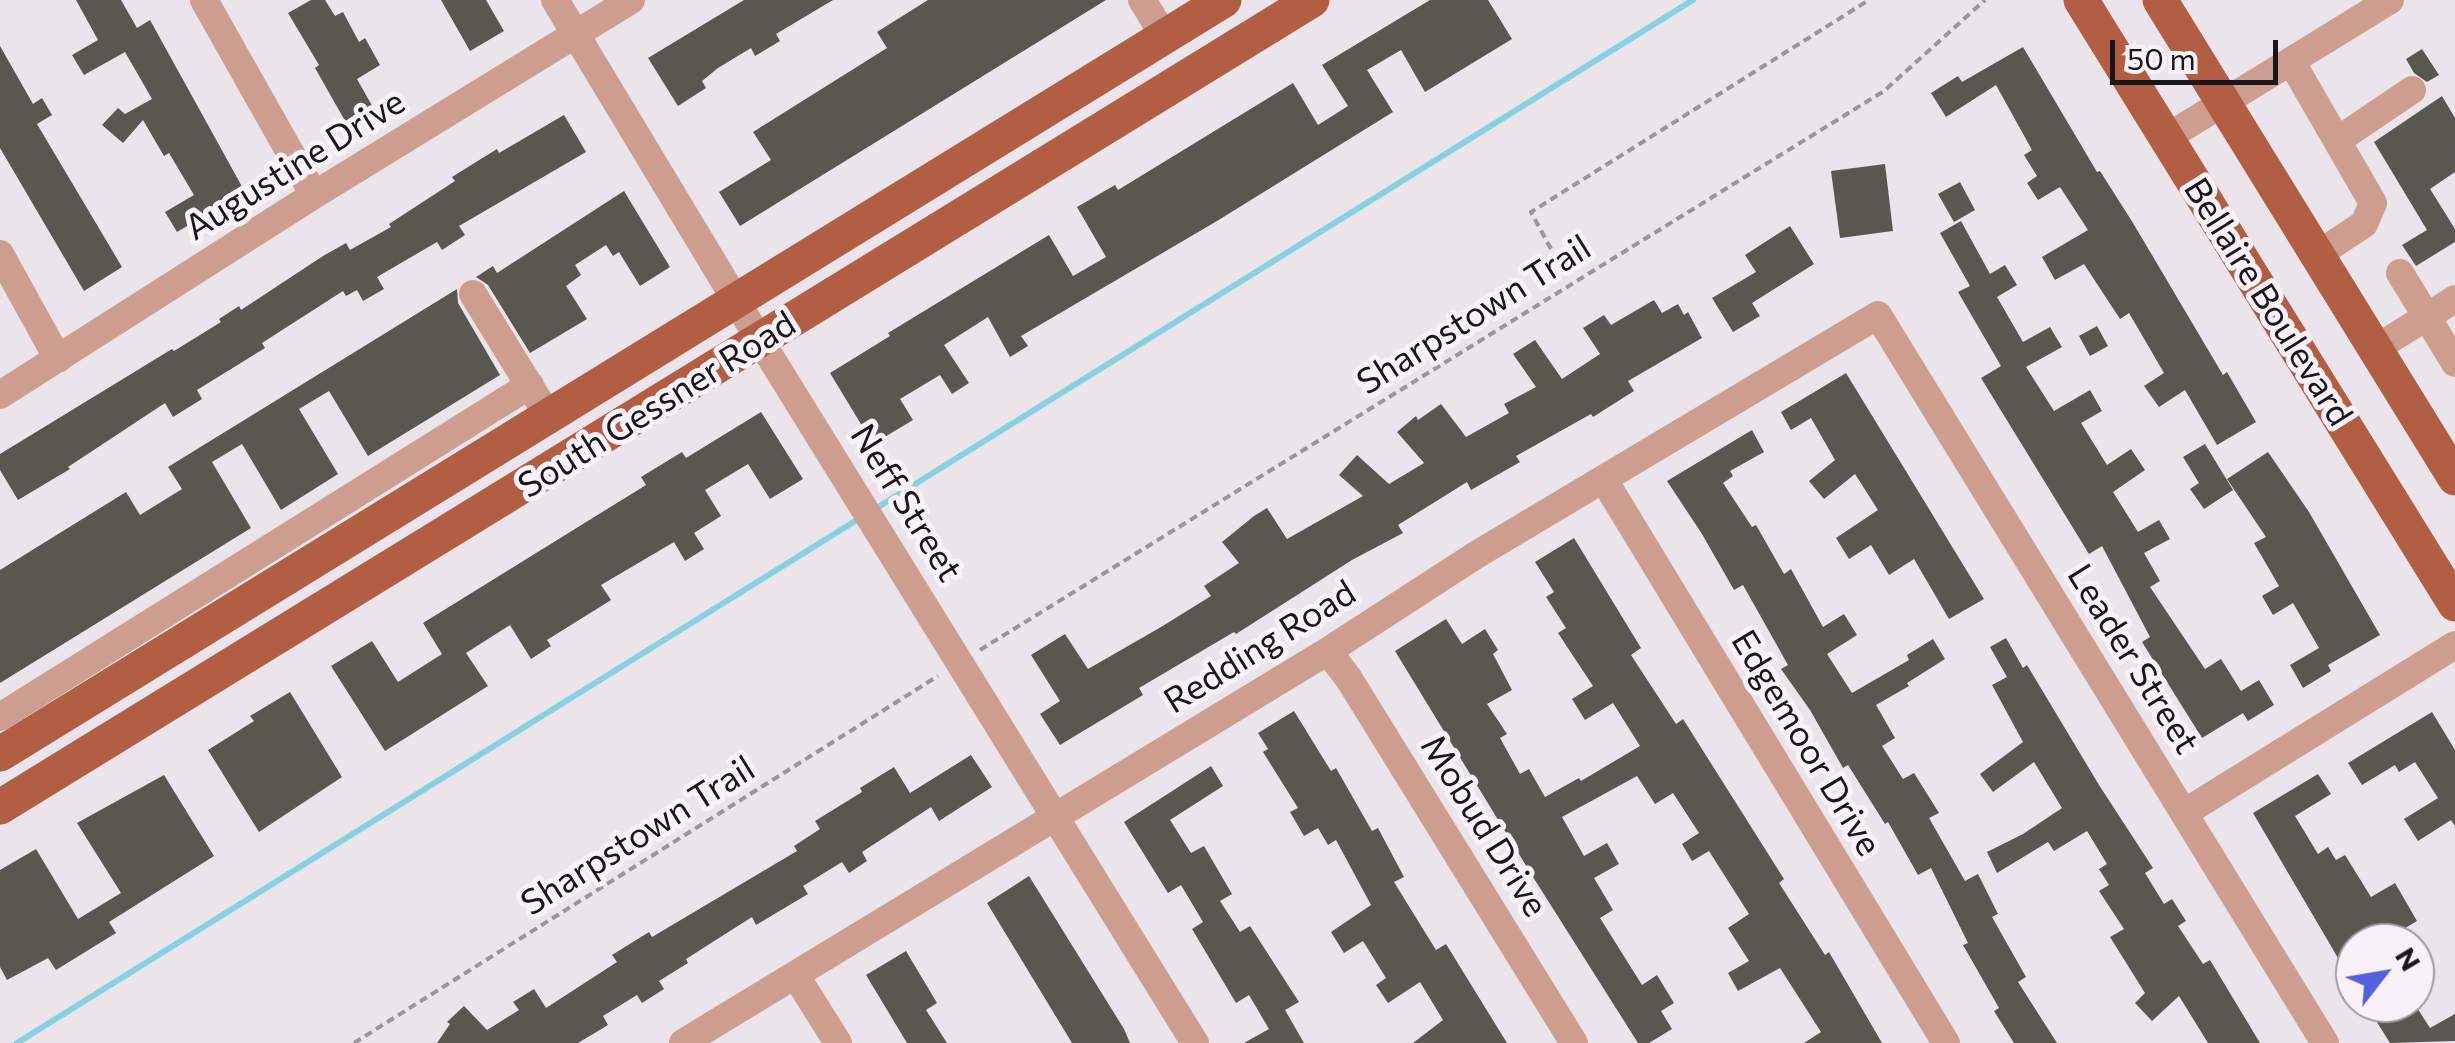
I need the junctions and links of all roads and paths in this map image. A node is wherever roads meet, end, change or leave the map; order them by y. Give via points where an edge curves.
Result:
1 (204, 0) edge
2 (555, 0) edge
3 (631, 0) edge
4 (1142, 0) edge
5 (1224, 0) edge
6 (1312, 0) edge
7 (1869, 0) edge
8 (1985, 0) edge
9 (2081, 0) edge
10 (2160, 0) edge
11 (2374, 4) edge
12 (575, 34) junction
13 (1165, 36) junction
14 (2291, 61) junction
15 (1117, 66) junction
16 (2412, 90) dead end
17 (2223, 102) junction
18 (1141, 105) junction
19 (2166, 138) junction
20 (2338, 140) junction
21 (314, 196) junction
22 (1551, 249) dead end
23 (0, 254) edge
24 (2318, 255) junction
25 (2400, 272) dead end
26 (473, 294) dead end
27 (2455, 299) edge
28 (737, 300) junction
29 (1878, 315) joint
30 (2427, 315) junction
31 (761, 342) junction
32 (2375, 349) junction
33 (58, 359) junction
34 (2455, 363) edge
35 (530, 384) junction
36 (0, 395) edge
37 (548, 415) junction
38 (2451, 462) edge
39 (1604, 480) junction
40 (214, 603) junction
41 (2455, 604) edge
42 (2455, 644) edge
43 (1328, 651) junction
44 (975, 654) dead end
45 (948, 670) dead end
46 (4, 733) edge
47 (0, 806) edge
48 (2184, 814) junction
49 (1054, 816) junction
50 (796, 976) junction
51 (354, 1043) edge
52 (682, 1043) edge
53 (838, 1043) edge
54 (1195, 1043) edge
55 (1574, 1043) edge
56 (1946, 1043) edge
57 (2325, 1043) edge

1 - 21 street
2 - 12 street, Neff Street
3 - 12 street, Augustine Drive
4 - 13 street
5 - 13 main road, South Gessner Road
6 - 18 main road, South Gessner Road
7 - 22 path via 1531,212
8 - 44 path, Sharpstown Trail via 1884,91
9 - 19 main road, Bellaire Boulevard
10 - 17 main road, Bellaire Boulevard
11 - 14 street
12 - 21 street, Augustine Drive
12 - 28 street, Neff Street
13 - 15 main road, South Gessner Road
14 - 17 street
14 - 20 street
15 - 18 main road
15 - 28 main road, South Gessner Road
16 - 20 street
17 - 19 street
17 - 24 main road, Bellaire Boulevard
18 - 31 main road, South Gessner Road
19 - 41 main road, Bellaire Boulevard
20 - 24 street via 2373,203 2364,224
21 - 33 street, Augustine Drive
23 - 33 street
24 - 32 main road, Bellaire Boulevard
25 - 30 street
26 - 35 street
27 - 30 street
28 - 31 street, Neff Street
28 - 37 main road, South Gessner Road
29 - 39 street, Redding Road
29 - 48 street, Leader Street
30 - 32 street
30 - 34 street
31 - 47 main road, South Gessner Road
31 - 49 street, Neff Street
32 - 38 main road, Bellaire Boulevard
33 - 36 street, Augustine Drive
35 - 37 street
35 - 40 street
37 - 40 main road, South Gessner Road
39 - 43 street, Redding Road
39 - 56 street, Edgemoor Drive
40 - 46 main road, South Gessner Road
42 - 48 street
43 - 49 street, Redding Road
43 - 55 street, Mobud Drive
45 - 51 path, Sharpstown Trail
48 - 57 street, Leader Street
49 - 50 street, Redding Road
49 - 54 street, Neff Street
50 - 52 street, Redding Road
50 - 53 street

